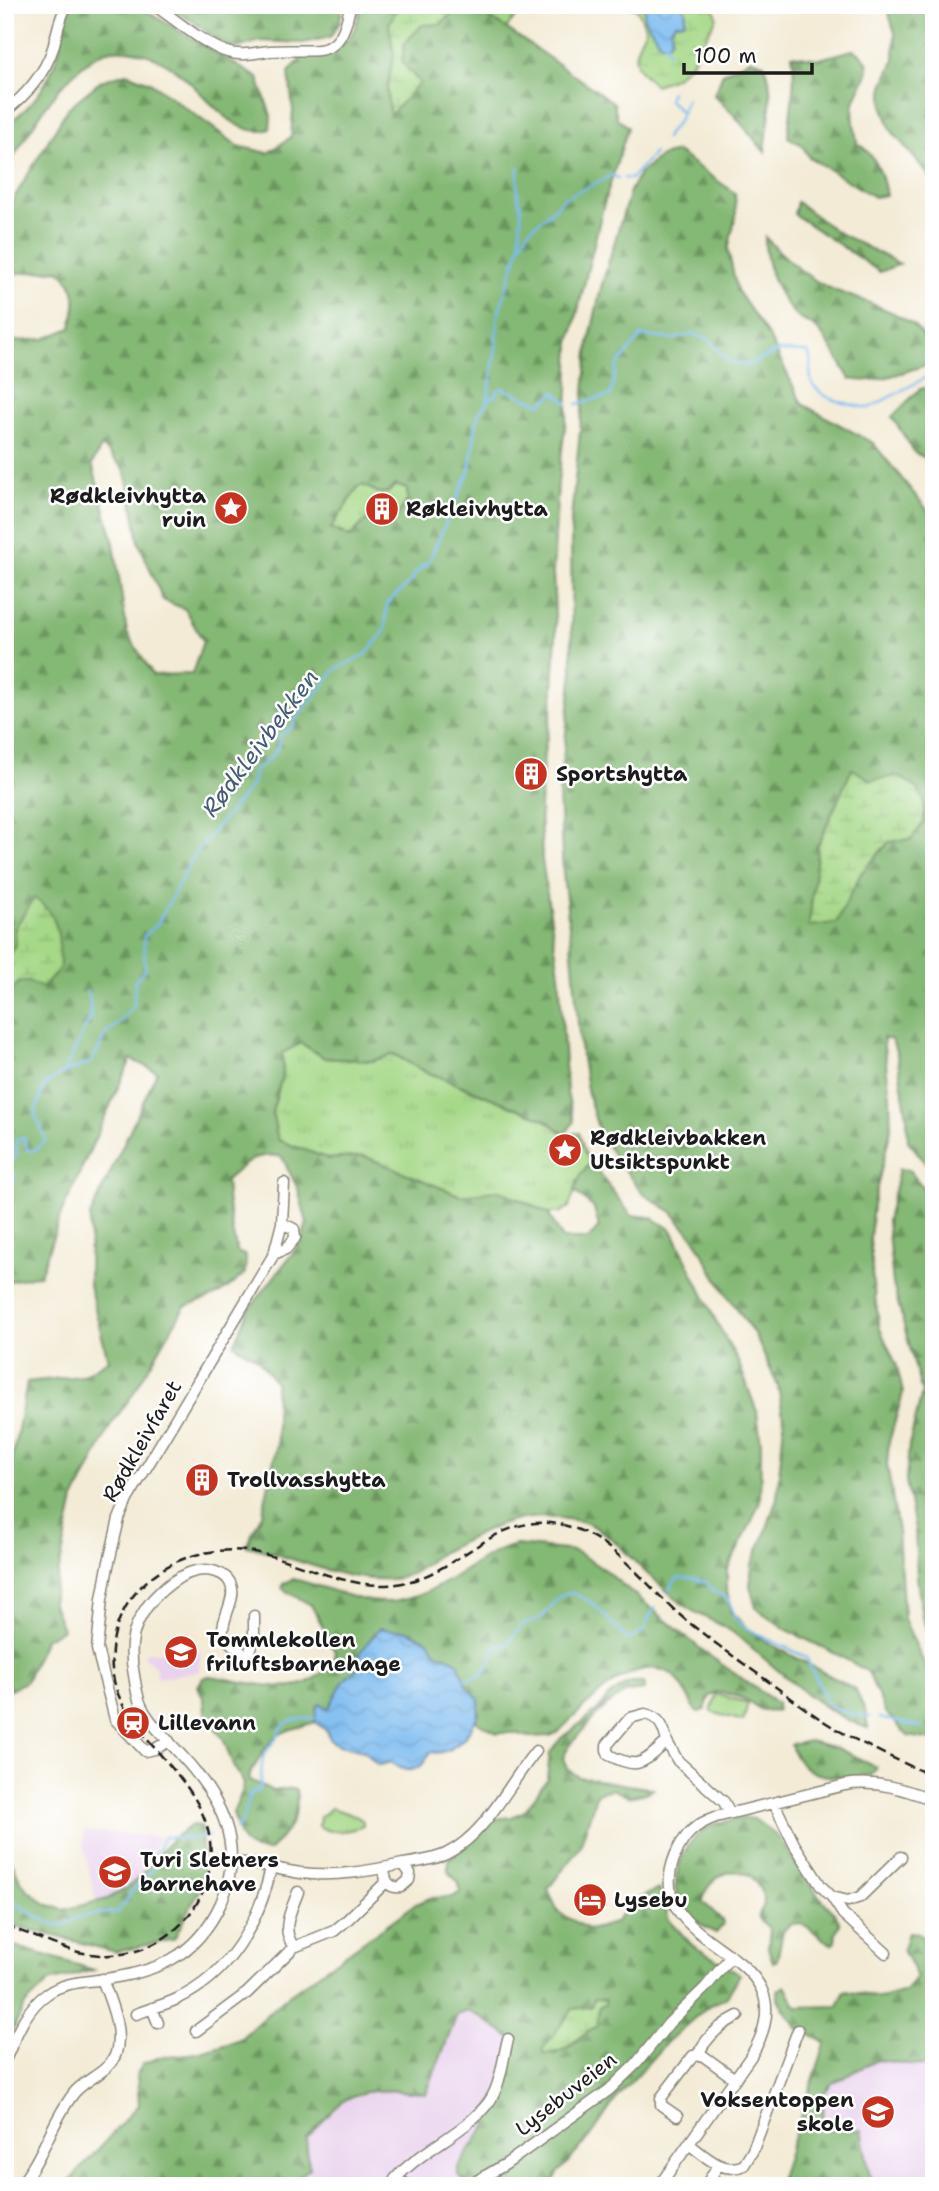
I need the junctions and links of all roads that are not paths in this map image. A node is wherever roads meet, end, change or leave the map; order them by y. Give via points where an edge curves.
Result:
1 (67, 5) edge
2 (154, 5) edge
3 (350, 5) edge
4 (5, 111) edge
5 (284, 1183) dead end
6 (282, 1223) junction
7 (274, 1254) junction
8 (254, 1616) dead end
9 (169, 1741) junction
10 (667, 1742) junction
11 (536, 1751) dead end
12 (934, 1800) edge
13 (774, 1803) junction
14 (730, 1813) junction
15 (901, 1857) dead end
16 (231, 1862) junction
17 (403, 1864) junction
18 (271, 1868) junction
19 (384, 1869) junction
20 (386, 1882) junction
21 (298, 1892) dead end
22 (832, 1897) junction
23 (294, 1947) junction
24 (886, 1953) dead end
25 (731, 1956) junction
26 (102, 1979) junction
27 (152, 2008) junction
28 (136, 2014) dead end
29 (738, 2016) dead end
30 (158, 2023) dead end
31 (798, 2030) dead end
32 (196, 2031) dead end
33 (509, 2039) dead end
34 (698, 2054) junction
35 (5, 2060) edge
36 (735, 2079) junction
37 (677, 2116) dead end
38 (689, 2144) junction
39 (718, 2165) junction
40 (19, 2186) edge
41 (410, 2186) edge
42 (468, 2186) edge
43 (659, 2186) edge
44 (708, 2186) edge

1 - 4 street via 44,69
2 - 3 street via 215,47 240,55 330,47 345,30
5 - 6 street, Rødkleivfaret
6 - 7 street, Rødkleivfaret
6 - 7 street, Rødkleivfaret via 294,1228 295,1238
7 - 9 street, Rødkleivfaret via 127,1500 108,1566 97,1643 115,1719 145,1751
8 - 9 street via 248,1658 223,1636 233,1592 228,1579 206,1570 183,1577 155,1598 137,1623 132,1661 142,1709
9 - 16 street via 218,1804 229,1834
10 - 10 street via 660,1723 645,1714 630,1718 607,1750 634,1765
10 - 14 street via 678,1760
11 - 17 street via 490,1815 454,1850
12 - 13 street via 890,1785 861,1783
13 - 14 street
13 - 22 street via 805,1861
14 - 25 street via 701,1823 689,1833 676,1854 669,1882 671,1901 680,1915
15 - 22 street via 860,1897 848,1901
16 - 18 street
16 - 26 street via 222,1900 194,1942 158,1967
17 - 19 street
17 - 20 street via 410,1874 407,1884 396,1888
18 - 19 street via 320,1874
18 - 27 street via 255,1918 236,1951 195,1990
19 - 20 street
20 - 23 street via 334,1931
21 - 23 street via 286,1928
22 - 24 street via 843,1914
23 - 32 street via 247,1993
25 - 36 street via 760,1984 766,2010 756,2047
25 - 42 street, Lysebuveien via 609,2090
26 - 35 street via 55,1989 41,1998 26,2016
26 - 40 street via 116,2025 115,2057 72,2096
27 - 28 street
27 - 30 street
29 - 34 street via 717,2029
31 - 39 street via 749,2158 740,2167
33 - 41 street via 489,2101 395,2179
34 - 36 street
34 - 37 street via 661,2098 662,2105
36 - 38 street
38 - 39 street
38 - 43 street
39 - 44 street

